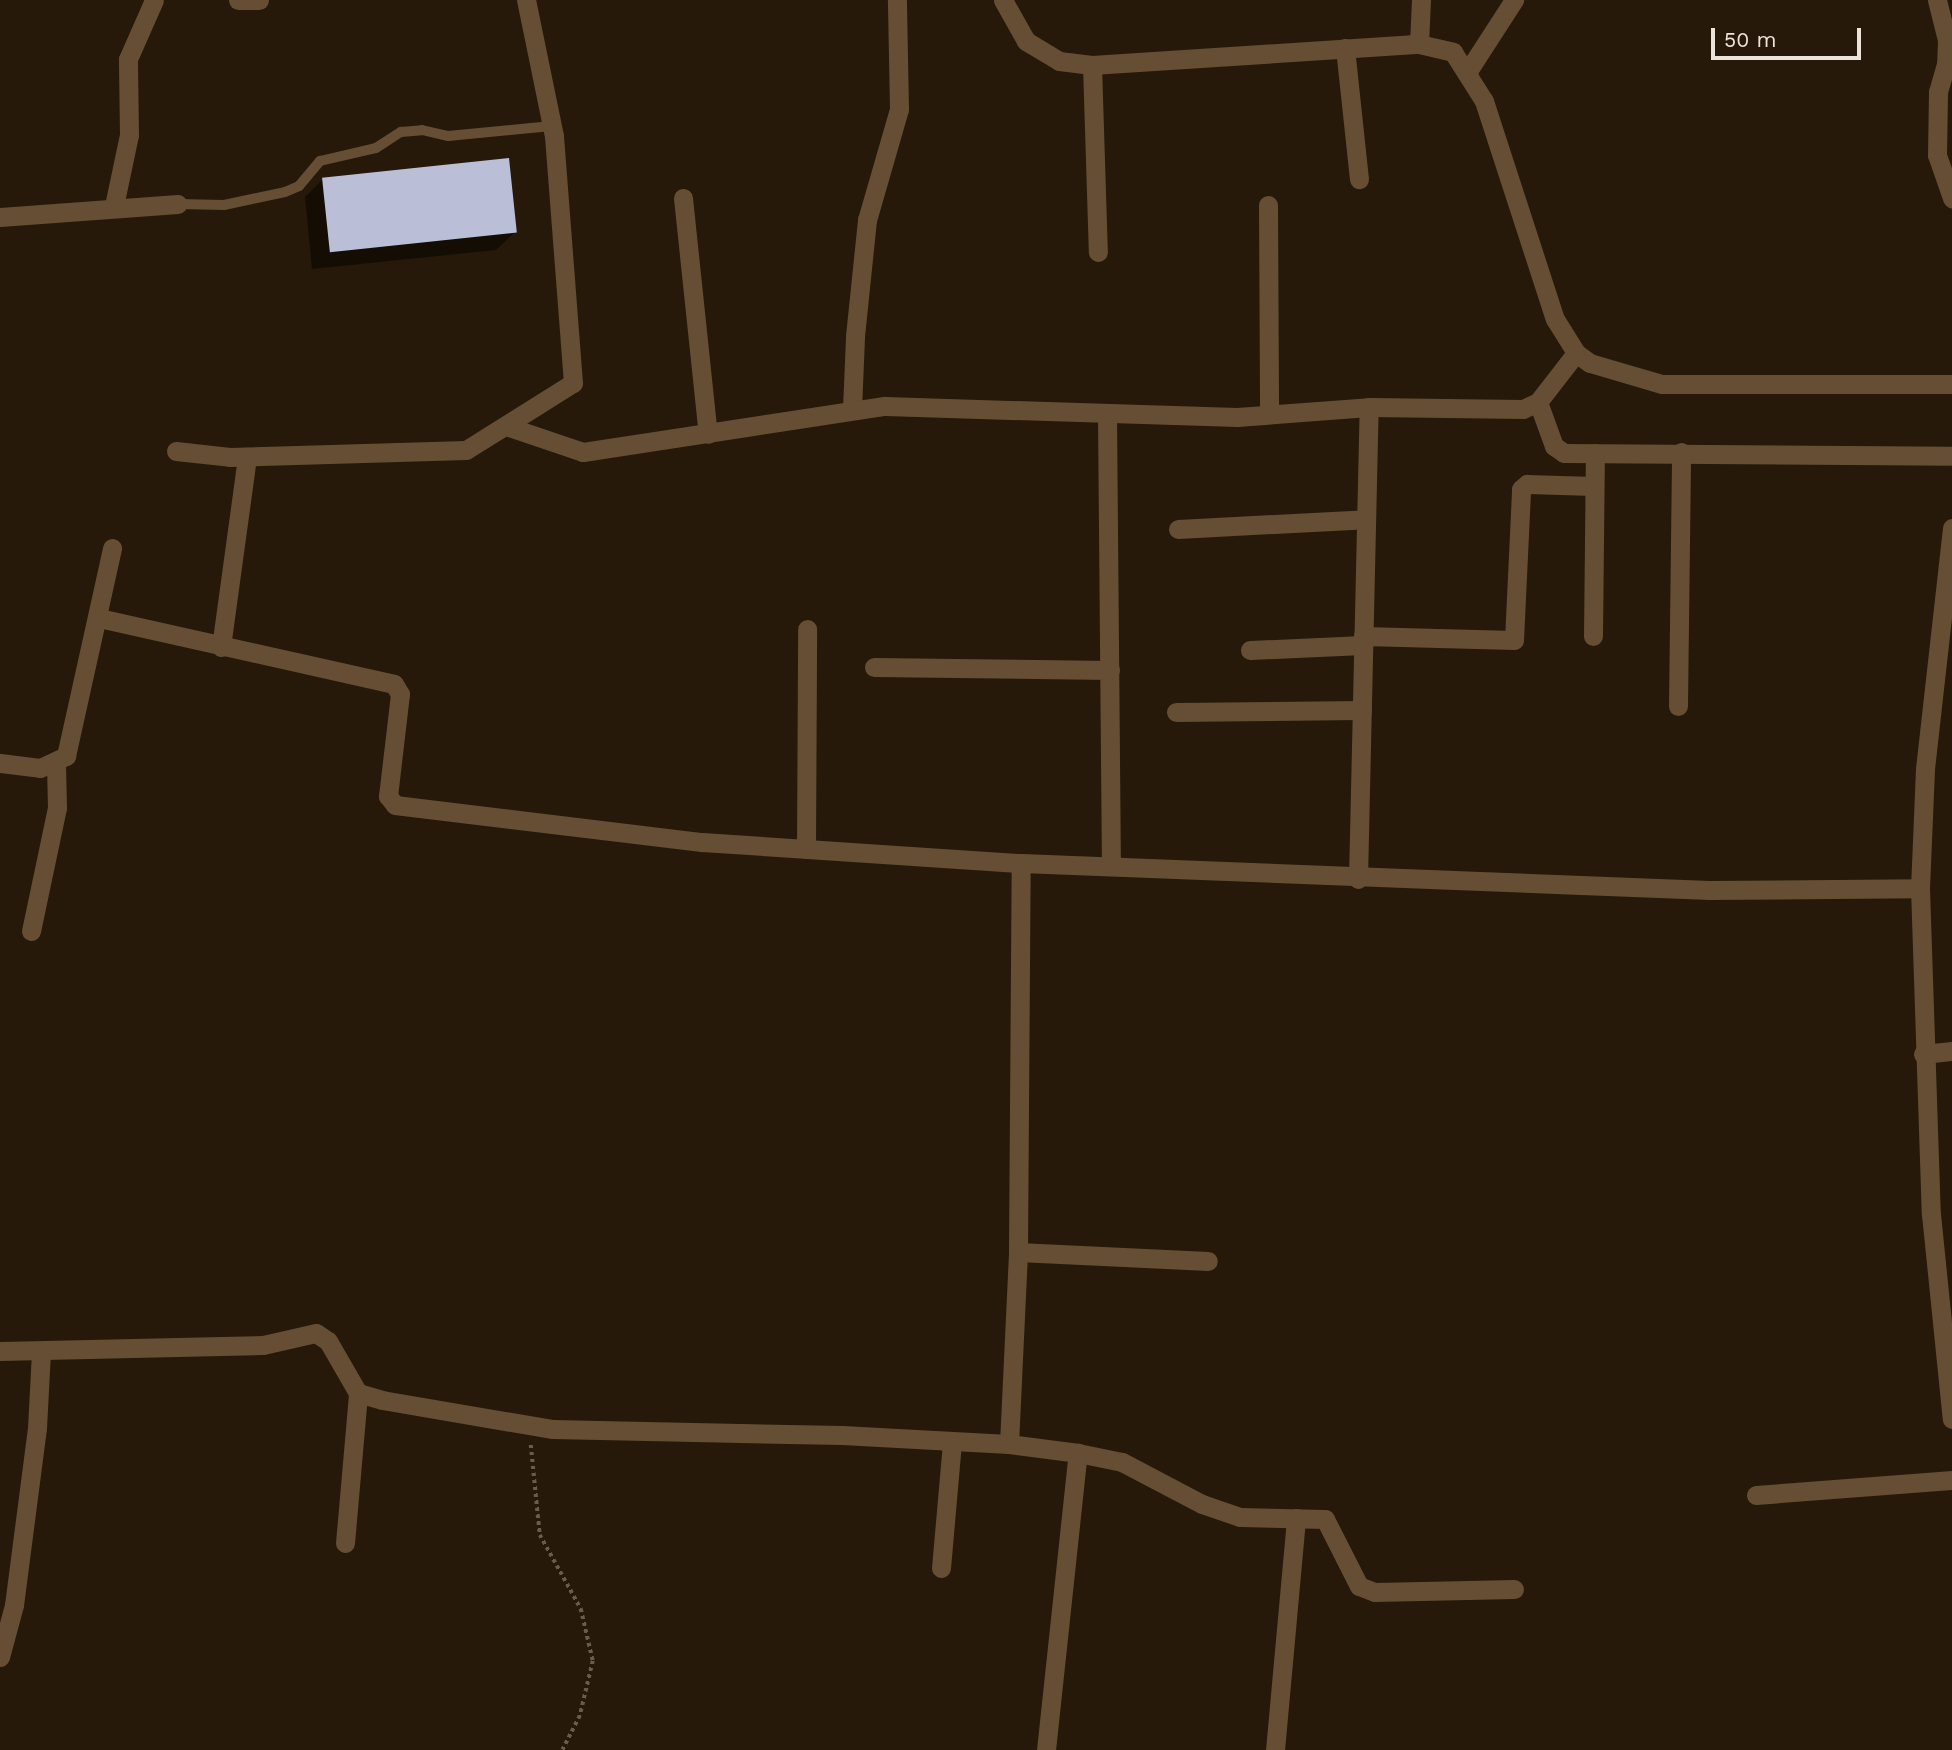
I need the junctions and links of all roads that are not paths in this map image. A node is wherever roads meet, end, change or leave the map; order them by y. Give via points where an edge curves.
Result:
1 (154, 0) edge
2 (238, 0) edge
3 (258, 0) edge
4 (526, 0) edge
5 (897, 0) edge
6 (1003, 0) edge
7 (1421, 0) edge
8 (1514, 0) edge
9 (1937, 0) edge
10 (1419, 44) junction
11 (1345, 48) junction
12 (1092, 65) junction
13 (1468, 71) junction
14 (552, 127) junction
15 (1359, 179) dead end
16 (683, 198) dead end
17 (1952, 198) edge
18 (178, 204) joint
19 (1268, 205) dead end
20 (114, 206) junction
21 (0, 217) edge
22 (1098, 251) dead end
23 (1576, 353) junction
24 (1952, 384) edge
25 (1538, 402) junction
26 (1369, 407) junction
27 (852, 409) junction
28 (1269, 414) junction
29 (1107, 415) junction
30 (509, 427) junction
31 (708, 434) junction
32 (176, 451) dead end
33 (1681, 452) junction
34 (1595, 453) junction
35 (1952, 456) edge
36 (247, 457) junction
37 (1594, 486) junction
38 (1366, 519) junction
39 (1952, 528) edge
40 (1178, 529) dead end
41 (112, 548) dead end
42 (99, 618) junction
43 (807, 629) dead end
44 (1593, 636) dead end
45 (1363, 640) junction
46 (220, 647) junction
47 (1250, 650) dead end
48 (874, 667) dead end
49 (1110, 670) junction
50 (1678, 706) dead end
51 (1362, 710) junction
52 (1176, 712) dead end
53 (0, 763) edge
54 (56, 763) junction
55 (806, 849) junction
56 (1021, 863) junction
57 (1111, 866) junction
58 (1358, 879) junction
59 (1920, 888) junction
60 (31, 932) dead end
61 (1952, 1051) edge
62 (1923, 1054) junction
63 (1018, 1252) junction
64 (1208, 1261) dead end
65 (0, 1351) edge
66 (41, 1352) junction
67 (358, 1393) junction
68 (1952, 1419) edge
69 (953, 1442) junction
70 (1009, 1444) junction
71 (1078, 1453) junction
72 (1952, 1480) edge
73 (1756, 1495) dead end
74 (1296, 1518) junction
75 (345, 1543) dead end
76 (942, 1568) dead end
77 (1514, 1589) dead end
78 (0, 1657) edge
79 (1046, 1750) edge
80 (1275, 1750) edge

1 - 20 street via 128,59 129,135
2 - 3 street
4 - 14 street
5 - 27 street via 899,109 867,220
6 - 12 street via 1026,41 1059,61
7 - 10 street
8 - 13 street
9 - 17 street via 1947,40 1938,92 1937,155
10 - 11 street
10 - 13 street via 1453,52
11 - 12 street
11 - 15 street
12 - 22 street
13 - 23 street via 1484,101 1555,319
14 - 18 lane via 448,136 422,130 401,132 376,148 320,161 299,186 285,192 224,205
14 - 30 street via 575,374 568,389
16 - 31 street
18 - 20 street
19 - 28 street
20 - 21 street
23 - 24 street via 1606,371 1662,384
23 - 25 street
25 - 26 street via 1523,408
25 - 34 street via 1554,446 1564,453
26 - 28 street
26 - 38 street
27 - 29 street via 885,406
27 - 31 street
28 - 29 street
29 - 49 street
30 - 31 street via 583,452
30 - 36 street via 466,450
32 - 36 street
33 - 34 street
33 - 35 street
33 - 50 street
34 - 37 street
36 - 46 street
37 - 44 street
37 - 45 street via 1527,484 1521,489 1514,640
38 - 40 street
38 - 45 street
39 - 59 street via 1926,769
41 - 42 street
42 - 46 street
42 - 54 street via 66,756
43 - 55 street
45 - 47 street
45 - 51 street
46 - 55 street via 398,687 388,796 395,805 702,842
48 - 49 street
49 - 57 street
51 - 52 street
51 - 58 street
53 - 54 street via 40,768
54 - 60 street via 57,808
55 - 56 street
56 - 57 street
56 - 63 street
57 - 58 street
58 - 59 street via 1709,890
59 - 62 street
61 - 62 street
62 - 68 street via 1938,1306
63 - 64 street
63 - 70 street
65 - 66 street
66 - 67 street via 262,1345 308,1332 328,1341
66 - 78 street via 37,1428 15,1591
67 - 69 street via 552,1429
67 - 75 street
69 - 70 street
69 - 76 street
70 - 71 street
71 - 74 street via 1122,1462 1202,1504 1240,1517
71 - 79 street
72 - 73 street
74 - 77 street via 1325,1519 1359,1586 1375,1592
74 - 80 street

